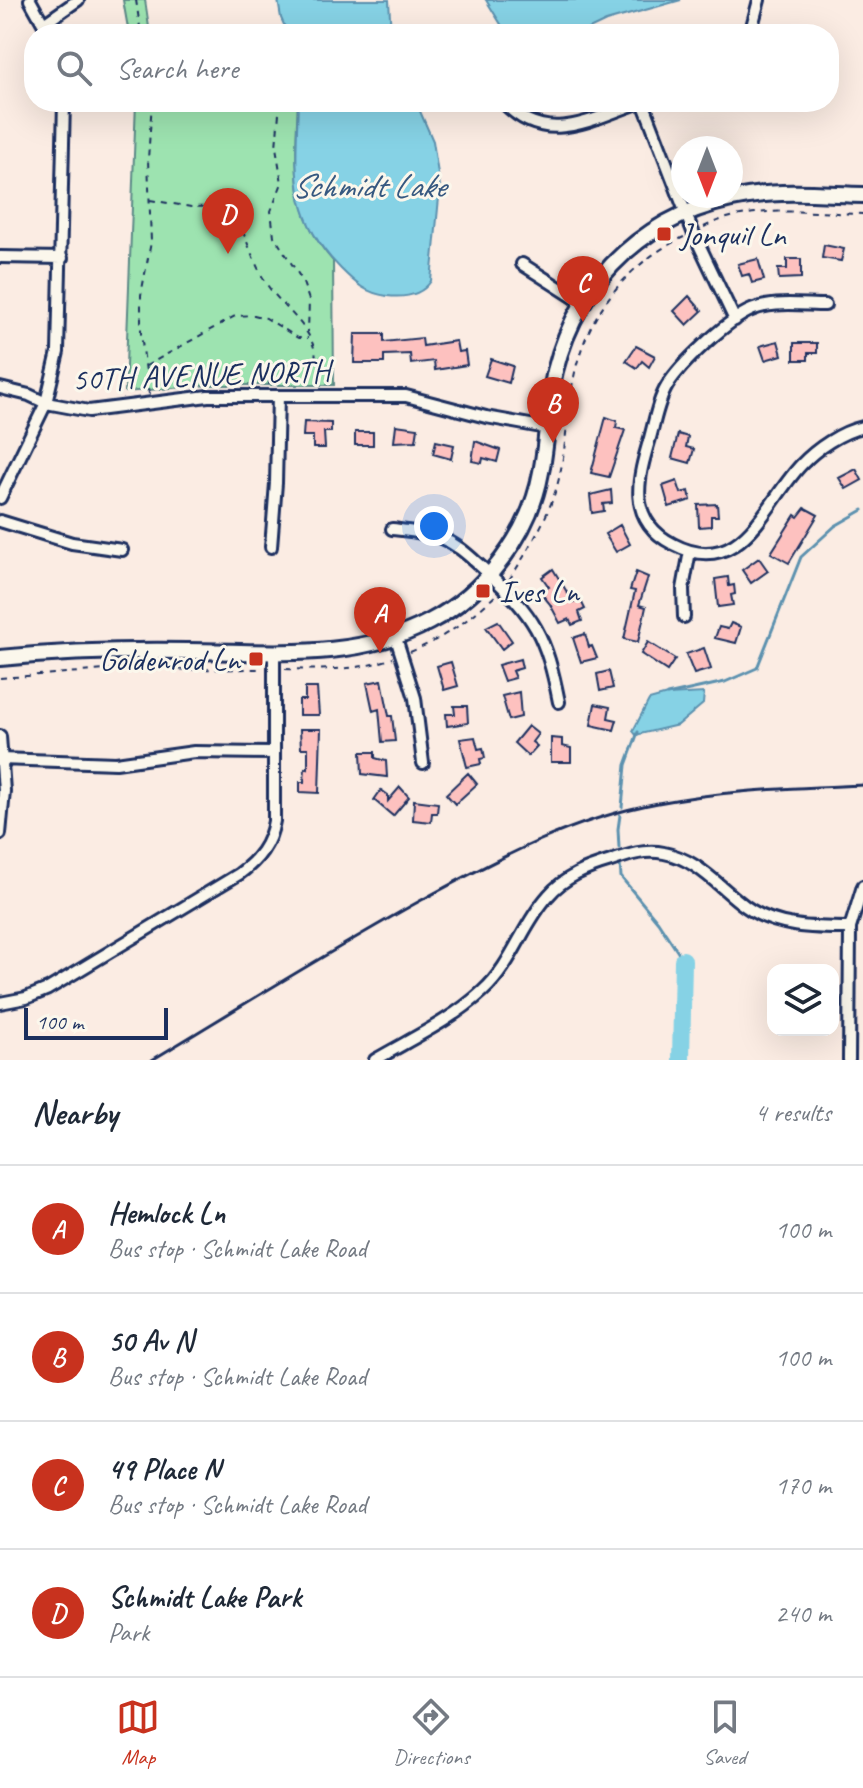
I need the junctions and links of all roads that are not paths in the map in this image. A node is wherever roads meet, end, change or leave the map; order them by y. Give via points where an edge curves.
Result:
1 (30, 0) edge
2 (78, 0) edge
3 (759, 0) edge
4 (44, 24) edge
5 (52, 24) edge
6 (753, 24) edge
7 (64, 112) edge
8 (514, 112) edge
9 (611, 112) edge
10 (646, 112) edge
11 (863, 195) edge
12 (686, 212) junction
13 (0, 257) edge
14 (62, 258) junction
15 (522, 264) dead end
16 (583, 303) junction
17 (825, 305) dead end
18 (735, 320) junction
19 (0, 388) edge
20 (273, 396) junction
21 (46, 403) junction
22 (863, 427) edge
23 (547, 428) junction
24 (0, 498) edge
25 (0, 521) edge
26 (392, 529) dead end
27 (271, 547) dead end
28 (122, 550) dead end
29 (690, 551) junction
30 (489, 574) junction
31 (684, 617) dead end
32 (396, 638) junction
33 (274, 651) junction
34 (0, 658) edge
35 (559, 702) dead end
36 (0, 736) edge
37 (274, 753) junction
38 (1, 759) edge
39 (423, 763) dead end
40 (0, 834) edge
41 (863, 886) edge
42 (850, 928) junction
43 (0, 1003) edge
44 (375, 1060) edge
45 (849, 1060) edge

1 - 4 street
2 - 5 street
3 - 6 street
7 - 14 street
8 - 9 street via 533,124 561,128
10 - 12 street
11 - 12 street via 780,193
12 - 16 street via 637,241
12 - 18 street
13 - 14 street
14 - 21 street via 58,352
15 - 16 street
16 - 23 street via 555,371
17 - 18 street via 762,306
18 - 29 street via 687,360 667,386 640,476 643,514 662,537
19 - 21 street, 50TH AVENUE NORTH
20 - 21 street, 50TH AVENUE NORTH via 208,396 89,411
20 - 23 street, 50TH AVENUE NORTH via 406,396
20 - 27 street via 277,470
21 - 24 street
22 - 29 street via 836,438 802,463 757,525 735,545 717,552
23 - 30 street via 531,506 518,535
25 - 28 street via 72,543
26 - 30 street via 456,544
29 - 31 street
30 - 32 street via 456,605
30 - 35 street via 534,623
32 - 33 street via 342,650
32 - 39 street via 420,721
33 - 34 street via 108,650
33 - 37 street
36 - 38 street
37 - 38 street via 194,752 116,763
37 - 43 street via 272,834 265,849 239,874 48,989
38 - 40 street
41 - 42 street
42 - 44 street via 790,925 767,917 679,856 637,853 589,867 560,884 485,989
42 - 45 street

